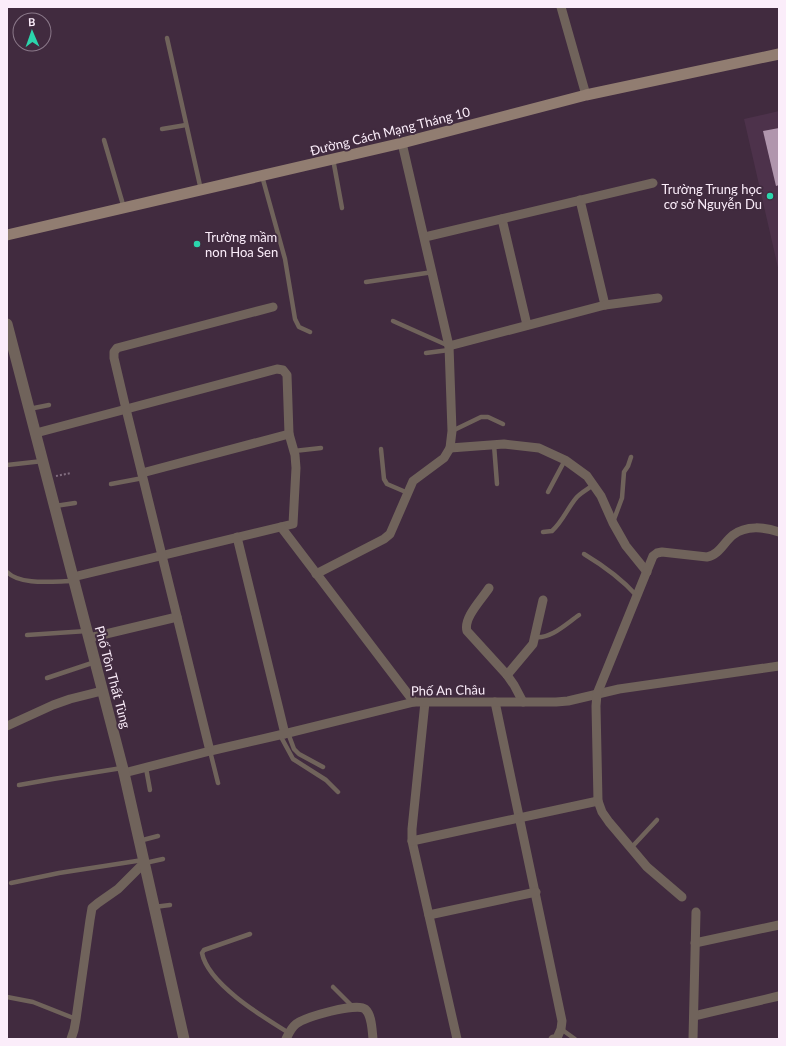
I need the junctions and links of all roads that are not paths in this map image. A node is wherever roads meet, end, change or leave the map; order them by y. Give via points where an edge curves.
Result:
1 (561, 7) edge
2 (167, 38) dead end
3 (779, 54) edge
4 (586, 95) junction
5 (186, 125) junction
6 (162, 129) dead end
7 (104, 140) dead end
8 (402, 143) junction
9 (333, 159) junction
10 (262, 176) junction
11 (653, 183) dead end
12 (201, 190) junction
13 (580, 200) junction
14 (124, 208) junction
15 (342, 208) dead end
16 (502, 219) junction
17 (7, 235) edge
18 (425, 237) junction
19 (433, 272) junction
20 (366, 282) dead end
21 (658, 298) dead end
22 (605, 305) junction
23 (273, 307) dead end
24 (393, 320) dead end
25 (7, 324) edge
26 (527, 325) junction
27 (310, 332) dead end
28 (449, 348) junction
29 (426, 353) dead end
30 (49, 405) dead end
31 (29, 409) junction
32 (126, 409) junction
33 (503, 424) dead end
34 (452, 431) junction
35 (36, 433) junction
36 (289, 434) junction
37 (494, 445) junction
38 (321, 448) dead end
39 (450, 448) junction
40 (381, 449) dead end
41 (294, 451) junction
42 (631, 457) dead end
43 (565, 460) junction
44 (43, 461) junction
45 (7, 465) edge
46 (142, 475) junction
47 (111, 484) dead end
48 (497, 484) dead end
49 (593, 485) junction
50 (548, 492) dead end
51 (408, 493) junction
52 (75, 503) dead end
53 (54, 506) junction
54 (613, 523) junction
55 (281, 527) junction
56 (543, 532) dead end
57 (779, 532) edge
58 (237, 537) junction
59 (584, 554) dead end
60 (162, 556) junction
61 (7, 572) edge
62 (647, 572) junction
63 (316, 574) junction
64 (74, 579) junction
65 (489, 588) dead end
66 (637, 596) junction
67 (543, 600) dead end
68 (579, 615) dead end
69 (177, 617) junction
70 (88, 634) junction
71 (27, 635) dead end
72 (535, 637) junction
73 (95, 662) junction
74 (779, 666) edge
75 (507, 675) junction
76 (47, 678) dead end
77 (102, 691) junction
78 (597, 694) junction
79 (414, 702) junction
80 (425, 702) junction
81 (495, 702) junction
82 (523, 702) junction
83 (7, 726) edge
84 (285, 734) junction
85 (210, 751) junction
86 (146, 768) junction
87 (323, 768) dead end
88 (123, 771) junction
89 (218, 782) dead end
90 (19, 786) dead end
91 (150, 790) dead end
92 (338, 792) dead end
93 (598, 801) junction
94 (520, 818) junction
95 (657, 820) dead end
96 (158, 836) dead end
97 (139, 841) junction
98 (412, 841) junction
99 (631, 848) junction
100 (163, 858) dead end
101 (144, 861) junction
102 (11, 883) dead end
103 (536, 892) junction
104 (682, 897) dead end
105 (170, 905) dead end
106 (154, 907) junction
107 (696, 912) dead end
108 (429, 915) junction
109 (779, 924) edge
110 (250, 934) dead end
111 (695, 943) junction
112 (333, 987) dead end
113 (779, 996) edge
114 (7, 997) edge
115 (353, 1007) junction
116 (694, 1016) junction
117 (76, 1019) junction
118 (561, 1029) junction
119 (288, 1036) edge
120 (71, 1039) edge
121 (184, 1039) edge
122 (373, 1039) edge
123 (457, 1039) edge
124 (553, 1039) edge
125 (575, 1039) edge
126 (693, 1039) edge

1 - 4 street
2 - 5 lane
3 - 4 main road, Đường Cách Mạng Tháng 10
4 - 8 main road, Đường Cách Mạng Tháng 10
5 - 6 lane
5 - 12 lane
7 - 14 lane
8 - 9 main road, Đường Cách Mạng Tháng 10
8 - 18 street
9 - 10 main road, Đường Cách Mạng Tháng 10
9 - 15 lane
10 - 12 main road, Đường Cách Mạng Tháng 10
10 - 27 lane via 285,260 296,323
11 - 13 street
12 - 14 main road, Đường Cách Mạng Tháng 10
13 - 16 street
13 - 22 street
14 - 17 main road, Đường Cách Mạng Tháng 10
16 - 18 street
16 - 26 street
18 - 19 street
19 - 20 lane
19 - 28 street
21 - 22 street
22 - 26 street
23 - 32 street via 117,348 114,358
24 - 28 lane
25 - 31 street, Phố Tôn Thất Tùng
26 - 28 street
28 - 29 lane
28 - 34 street
30 - 31 lane
31 - 35 street, Phố Tôn Thất Tùng
32 - 35 street
32 - 36 street via 281,369 287,375
32 - 46 street
33 - 34 lane via 488,417 481,417
34 - 39 street
35 - 44 street, Phố Tôn Thất Tùng
36 - 41 street
36 - 46 street
37 - 39 street
37 - 43 street via 539,448
37 - 48 lane
38 - 41 lane
39 - 51 street via 436,465 418,476
40 - 51 lane via 385,482
41 - 55 street via 296,481 293,524
42 - 54 lane via 624,472 622,498
43 - 49 street via 587,476
43 - 50 lane
44 - 45 lane
44 - 53 street, Phố Tôn Thất Tùng
46 - 47 lane
46 - 60 street
49 - 54 street
49 - 56 lane via 576,498 558,526 552,531
51 - 63 street via 390,534
52 - 53 lane
53 - 64 street, Phố Tôn Thất Tùng
54 - 62 street via 626,546
55 - 58 street
55 - 63 street
57 - 62 street via 755,528 743,530 733,535 713,556 657,553 653,556
58 - 60 street
58 - 84 street
59 - 66 lane via 604,566
60 - 64 street
60 - 69 street
61 - 64 lane via 27,581
62 - 66 street
63 - 79 street
64 - 70 street, Phố Tôn Thất Tùng
65 - 75 street via 468,617 467,631
66 - 78 street
67 - 72 street
68 - 72 lane via 550,635
69 - 70 street
69 - 85 street
70 - 71 lane
70 - 73 street, Phố Tôn Thất Tùng
72 - 75 street via 533,644
73 - 76 lane
73 - 77 street, Phố Tôn Thất Tùng
74 - 78 street, Phố An Châu
75 - 82 street
77 - 83 street via 53,705
77 - 88 street, Phố Tôn Thất Tùng
78 - 82 street, Phố An Châu via 568,700
78 - 93 street
79 - 80 street, Phố An Châu
79 - 84 street, Phố An Châu
80 - 81 street, Phố An Châu
80 - 98 street
81 - 82 street, Phố An Châu
81 - 94 street
84 - 85 street, Phố An Châu
84 - 87 lane via 299,754
84 - 92 lane via 293,759 326,780
85 - 86 street, Phố An Châu
85 - 89 lane
86 - 88 street, Phố An Châu
86 - 91 lane
88 - 90 lane via 53,778
88 - 97 street, Phố Tôn Thất Tùng
93 - 94 street
93 - 99 street via 609,822
94 - 98 street
94 - 103 street
95 - 99 lane
96 - 97 lane
97 - 101 street, Phố Tôn Thất Tùng
98 - 108 street
99 - 104 street via 647,867
100 - 101 lane
101 - 102 lane via 59,873
101 - 106 street, Phố Tôn Thất Tùng
101 - 117 street via 118,889 92,908
103 - 108 street
103 - 118 street via 562,1021
105 - 106 lane
106 - 121 street, Phố Tôn Thất Tùng
107 - 111 street
108 - 123 street
109 - 111 street
110 - 119 lane via 204,950 203,959 218,980 231,992
111 - 116 street
112 - 115 lane
113 - 116 street
114 - 117 lane via 33,1002
115 - 119 street via 309,1017 298,1023
115 - 122 street via 366,1010
116 - 126 street
117 - 120 street
118 - 124 street via 557,1038
118 - 125 lane

